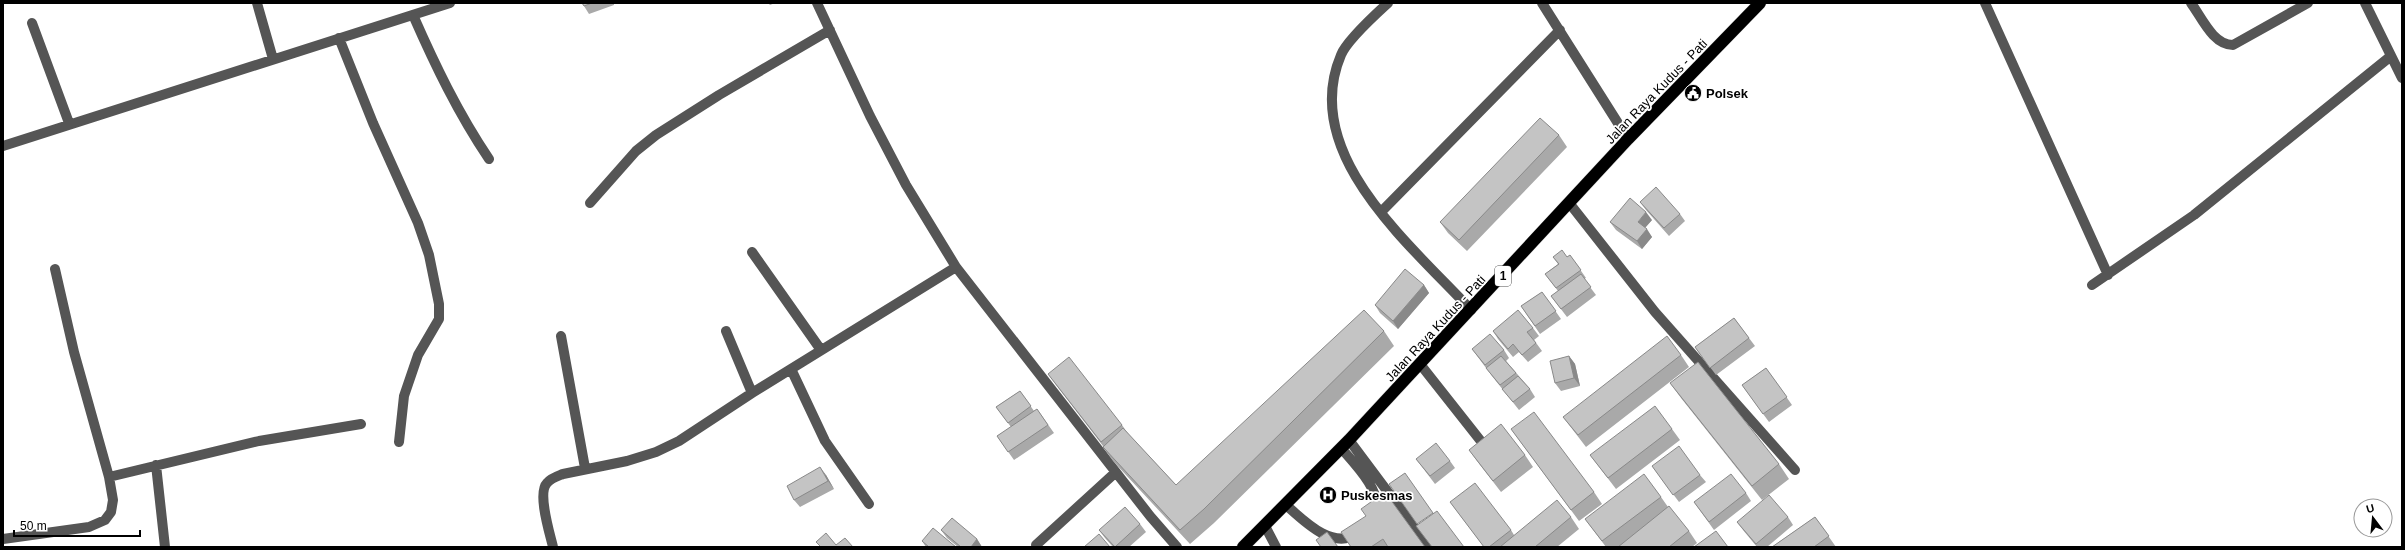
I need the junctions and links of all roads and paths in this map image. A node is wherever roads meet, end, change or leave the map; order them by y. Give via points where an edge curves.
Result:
1 (257, 3) edge
2 (450, 3) edge
3 (817, 3) edge
4 (1388, 3) edge
5 (1542, 3) edge
6 (1760, 3) edge
7 (1985, 3) edge
8 (2191, 3) edge
9 (2308, 3) edge
10 (2365, 3) edge
11 (413, 15) junction
12 (32, 23) dead end
13 (830, 30) junction
14 (1560, 30) junction
15 (339, 38) junction
16 (2391, 56) junction
17 (273, 59) junction
18 (2402, 78) edge
19 (69, 124) junction
20 (1628, 139) junction
21 (3, 146) edge
22 (489, 159) dead end
23 (590, 203) dead end
24 (1570, 204) junction
25 (1381, 212) junction
26 (752, 252) dead end
27 (956, 267) junction
28 (54, 269) dead end
29 (2108, 275) junction
30 (2092, 285) dead end
31 (1471, 310) junction
32 (726, 331) dead end
33 (561, 336) dead end
34 (821, 350) junction
35 (1420, 364) junction
36 (791, 369) junction
37 (752, 393) junction
38 (361, 424) dead end
39 (1480, 440) edge
40 (399, 442) dead end
41 (1345, 444) junction
42 (156, 465) junction
43 (585, 468) junction
44 (1795, 470) dead end
45 (1116, 472) junction
46 (109, 477) junction
47 (869, 504) dead end
48 (1286, 505) junction
49 (1265, 526) junction
50 (3, 539) edge
51 (1036, 545) dead end
52 (165, 547) edge
53 (553, 547) edge
54 (1177, 547) edge
55 (1243, 547) edge
56 (1276, 547) edge
57 (1429, 547) edge

1 - 17 street
2 - 11 street
3 - 13 street
4 - 25 street via 1372,17 1342,53 1333,80 1331,100 1336,136 1345,158
5 - 14 street
6 - 20 highway, Jalan Raya Kudus - Pati / 1
7 - 29 street
8 - 9 street via 2218,40 2228,45 2247,39
10 - 16 street
11 - 15 street
11 - 22 street via 437,72
12 - 19 street
13 - 23 street via 656,135 636,150
13 - 27 street via 906,185
14 - 20 street
14 - 25 street
15 - 17 street
15 - 40 street via 373,123 418,223 429,255 439,304 439,319 418,355 404,396
16 - 18 street
16 - 29 street via 2194,215
17 - 19 street
19 - 21 street
20 - 24 highway, Jalan Raya Kudus - Pati / 1
24 - 31 highway, Jalan Raya Kudus - Pati / 1
24 - 44 street via 1655,312
25 - 31 street
26 - 34 street
27 - 34 street
27 - 45 street
28 - 46 street
29 - 30 street
31 - 35 highway, Jalan Raya Kudus - Pati / 1
32 - 37 street
33 - 43 street
34 - 36 street
35 - 39 street
35 - 41 highway, Jalan Raya Kudus - Pati / 1
36 - 37 street
36 - 47 street via 825,441
37 - 43 street via 679,442 627,461
38 - 42 street via 259,441
41 - 48 highway, Jalan Raya Kudus - Pati / 1
41 - 48 street via 1373,492 1376,508 1351,539 1343,541 1314,531
41 - 57 street
42 - 46 street
42 - 52 street
43 - 53 street via 563,474 550,480 545,486 543,498
45 - 51 street
45 - 54 street
46 - 50 street via 113,506 110,516 105,520 71,530
48 - 49 highway, Jalan Raya Kudus - Pati / 1
49 - 55 highway, Jalan Raya Kudus - Pati / 1
49 - 56 street

